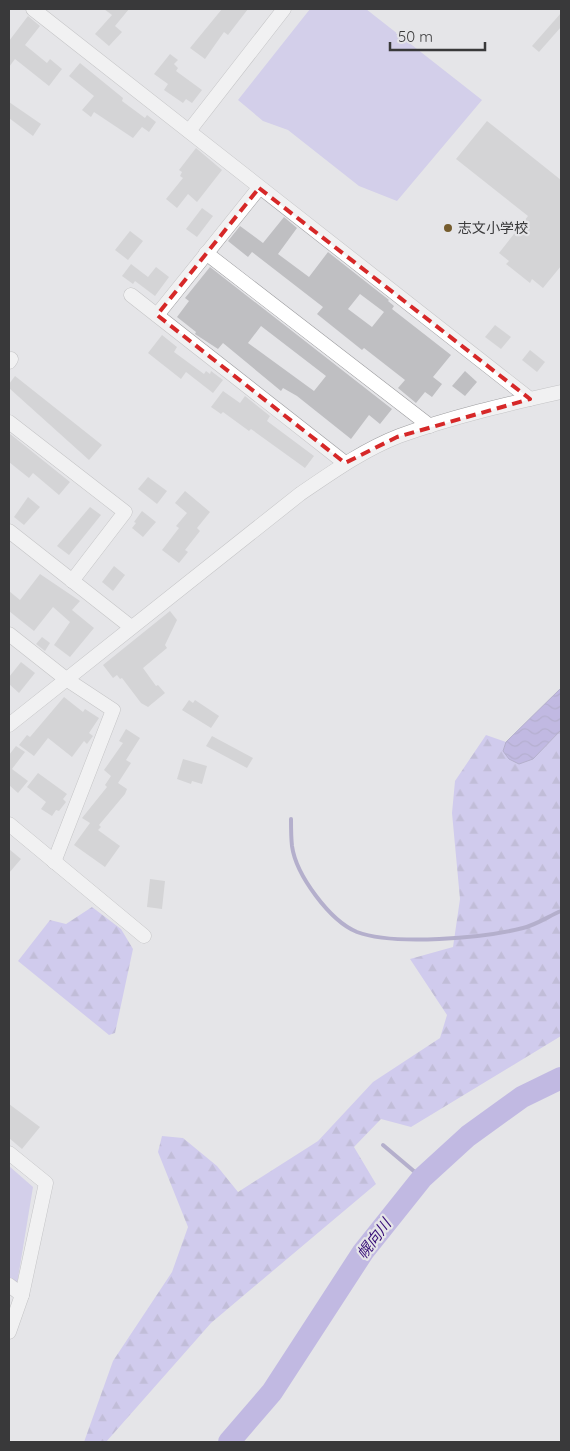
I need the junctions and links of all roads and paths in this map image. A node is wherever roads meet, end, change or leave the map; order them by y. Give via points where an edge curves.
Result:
1 (33, 9) edge
2 (284, 9) edge
3 (188, 131) junction
4 (259, 188) junction
5 (206, 252) junction
6 (131, 295) dead end
7 (156, 315) junction
8 (561, 392) edge
9 (530, 399) junction
10 (9, 422) edge
11 (430, 426) junction
12 (345, 463) junction
13 (9, 531) edge
14 (72, 581) junction
15 (132, 628) junction
16 (9, 634) edge
17 (66, 679) junction
18 (9, 724) edge
19 (9, 824) edge
20 (54, 862) junction
21 (144, 936) dead end
22 (9, 1153) edge
23 (9, 1285) edge
24 (22, 1295) junction
25 (9, 1332) edge

1 - 3 street
2 - 3 street
3 - 4 street
4 - 5 street
4 - 9 street
5 - 7 street
5 - 11 street
6 - 7 street
7 - 12 street
8 - 9 street
9 - 11 street
10 - 14 street via 125,512
11 - 12 street via 397,437
12 - 15 street via 300,494
13 - 14 street
14 - 15 street
15 - 17 street
16 - 17 street
17 - 18 street
17 - 20 street via 113,710
19 - 20 street
20 - 21 street
22 - 24 street via 46,1183
23 - 24 street
24 - 25 street

